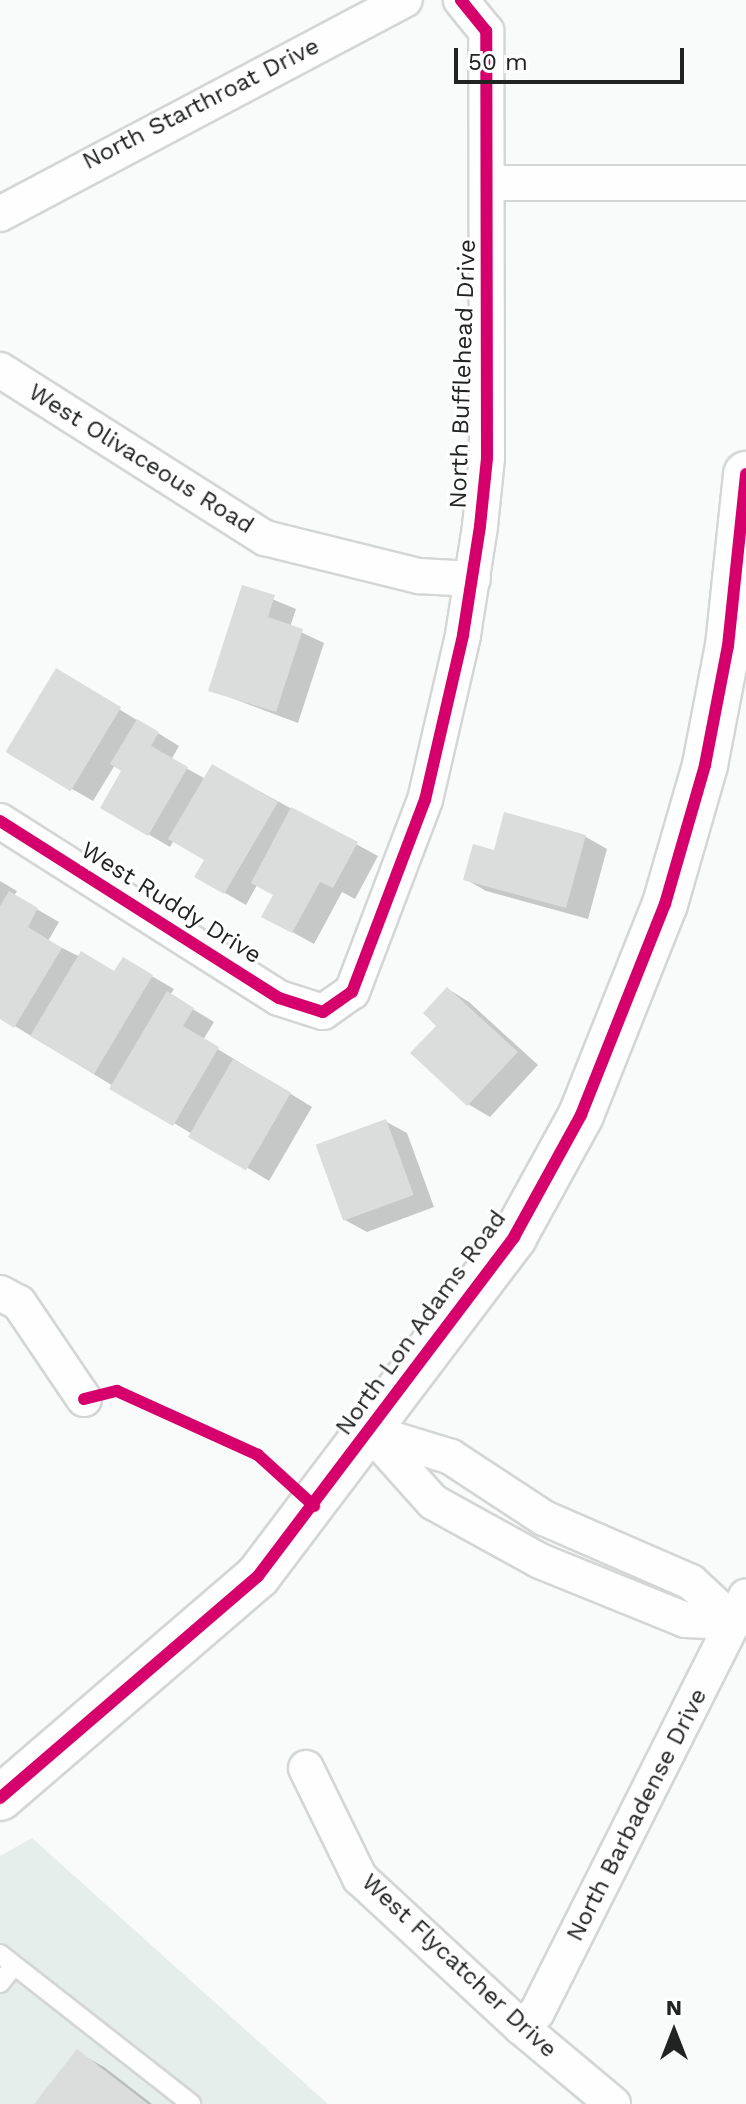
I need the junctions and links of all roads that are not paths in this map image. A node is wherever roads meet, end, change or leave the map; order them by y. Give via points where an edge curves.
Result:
1 (405, 0) edge
2 (461, 0) edge
3 (490, 183) junction
4 (746, 183) edge
5 (0, 214) edge
6 (0, 370) edge
7 (746, 474) edge
8 (473, 579) junction
9 (0, 821) edge
10 (323, 1012) joint
11 (0, 1293) edge
12 (84, 1399) dead end
13 (371, 1433) junction
14 (740, 1610) edge
15 (306, 1768) dead end
16 (0, 1798) edge
17 (7, 1961) edge
18 (0, 1983) edge
19 (521, 2027) junction
20 (191, 2104) edge
21 (613, 2104) edge

1 - 5 street, North Starthroat Drive via 32,192
2 - 3 street, North Bufflehead Drive via 486,31
3 - 4 street
3 - 8 street, North Bufflehead Drive via 487,458
6 - 8 street, West Olivaceous Road via 265,538 419,576
7 - 13 street, North Lon Adams Road via 728,646 705,765 665,904 623,1013 581,1115 514,1237
8 - 10 street, North Bufflehead Drive via 425,800 352,992
9 - 10 street, West Ruddy Drive via 279,998
11 - 12 street via 19,1303
13 - 14 street via 451,1457 544,1518 691,1582
13 - 14 street via 433,1502 540,1561 685,1620
13 - 16 street, North Lon Adams Road via 258,1576
14 - 19 street, North Barbadense Drive via 537,2012
15 - 19 street, West Flycatcher Drive via 360,1878
17 - 18 lane
17 - 20 lane
19 - 21 street, West Flycatcher Drive

